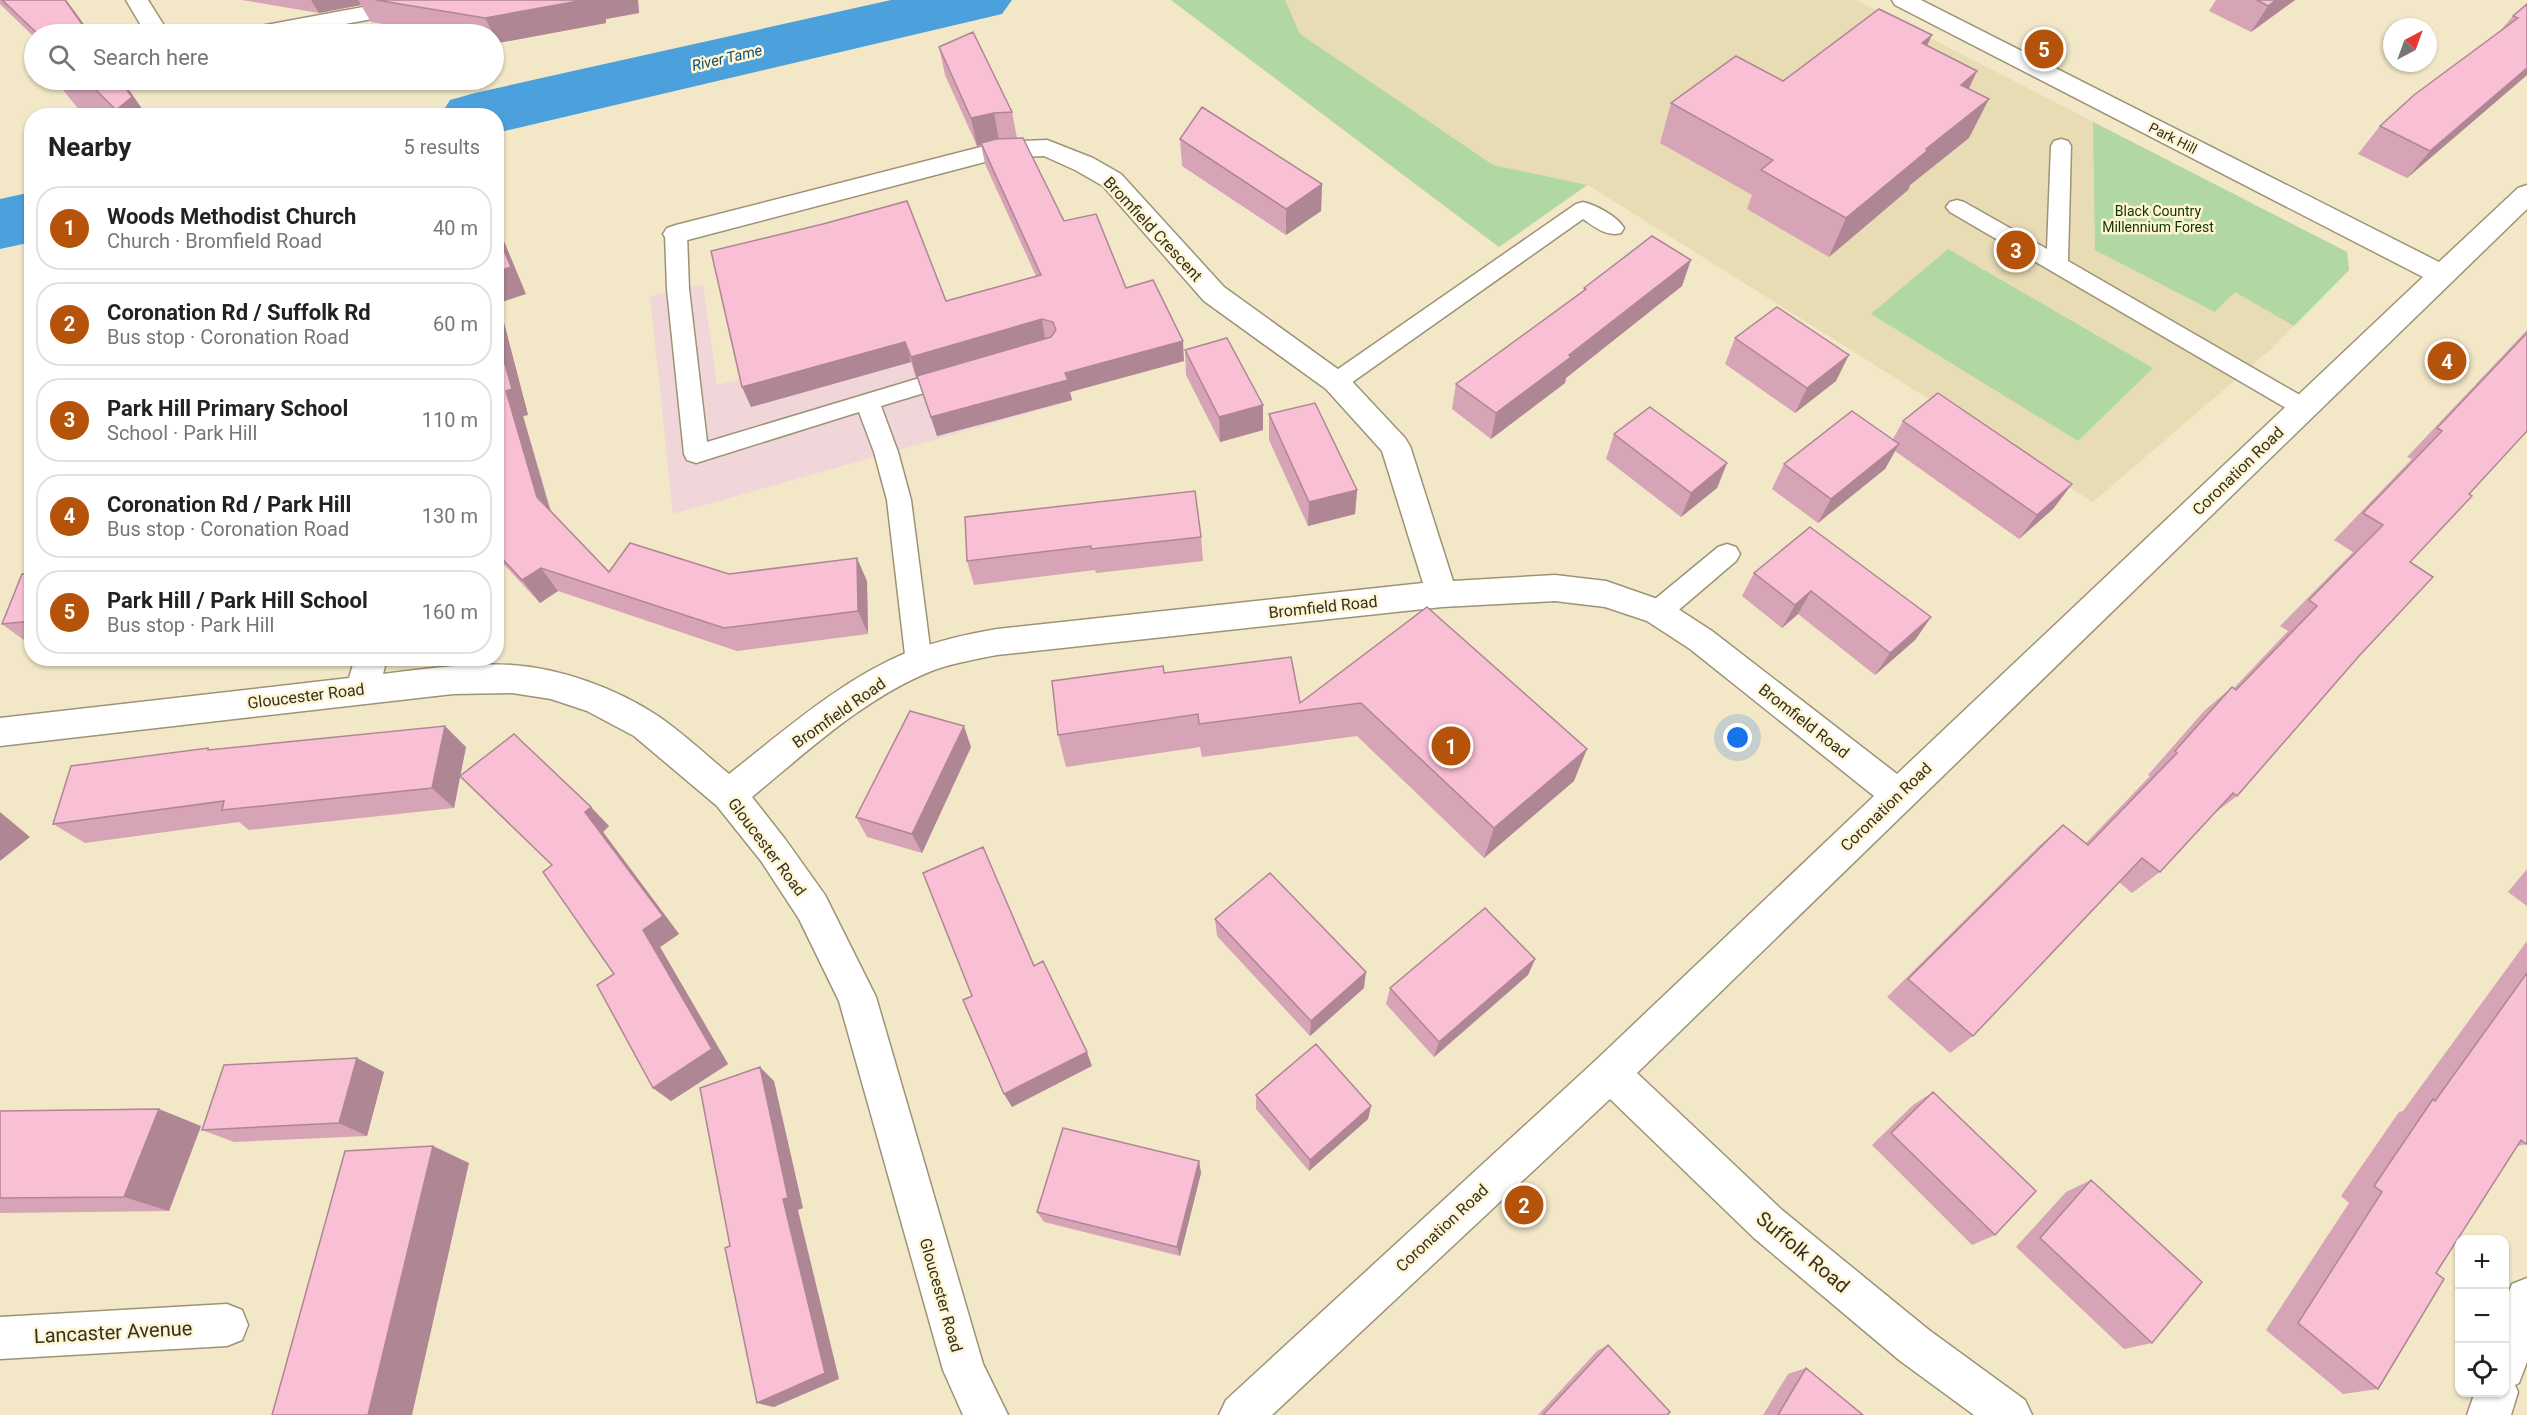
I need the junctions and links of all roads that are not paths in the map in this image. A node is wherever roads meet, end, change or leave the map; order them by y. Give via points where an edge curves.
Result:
1 (137, 0) edge
2 (438, 0) edge
3 (1903, 0) edge
4 (151, 24) edge
5 (309, 24) edge
6 (2061, 146) dead end
7 (2527, 194) edge
8 (1957, 207) dead end
9 (1613, 228) dead end
10 (676, 234) joint
11 (2057, 265) junction
12 (2443, 276) junction
13 (979, 369) edge
14 (1336, 382) junction
15 (867, 402) junction
16 (2304, 408) junction
17 (1727, 554) dead end
18 (1442, 594) junction
19 (1658, 612) junction
20 (919, 663) junction
21 (366, 674) edge
22 (0, 732) edge
23 (729, 795) junction
24 (1898, 795) junction
25 (1610, 1073) junction
26 (2527, 1299) edge
27 (227, 1325) dead end
28 (0, 1338) edge
29 (2509, 1355) edge
30 (2495, 1397) edge
31 (986, 1415) edge
32 (1240, 1415) edge
33 (2010, 1415) edge
34 (2489, 1415) edge

1 - 4 street
2 - 5 street
3 - 12 street, Park Hill
6 - 11 lane
7 - 12 street, Coronation Road
8 - 11 lane
9 - 14 lane via 1583,210
10 - 14 street, Bromfield Crescent via 1000,150 1047,148 1112,180 1214,294
10 - 15 lane via 678,290 696,454
11 - 16 lane
12 - 16 street, Coronation Road
13 - 15 lane
14 - 18 street, Bromfield Crescent via 1395,446
15 - 20 lane via 899,500
16 - 24 street, Coronation Road
17 - 19 lane
18 - 19 street, Bromfield Road via 1555,588 1606,594
18 - 20 street, Bromfield Road via 997,642 963,648
19 - 24 street, Bromfield Road via 1701,640
20 - 23 street, Bromfield Road via 878,682
21 - 22 street, Gloucester Road
21 - 23 street, Gloucester Road via 453,680 512,679 551,685 597,700 646,726
23 - 31 street, Gloucester Road via 812,907 857,997 964,1370
24 - 25 street, Coronation Road
25 - 32 street, Coronation Road
25 - 33 street, Suffolk Road via 1768,1224 1914,1345
26 - 29 street
27 - 28 street, Lancaster Avenue
30 - 34 street

